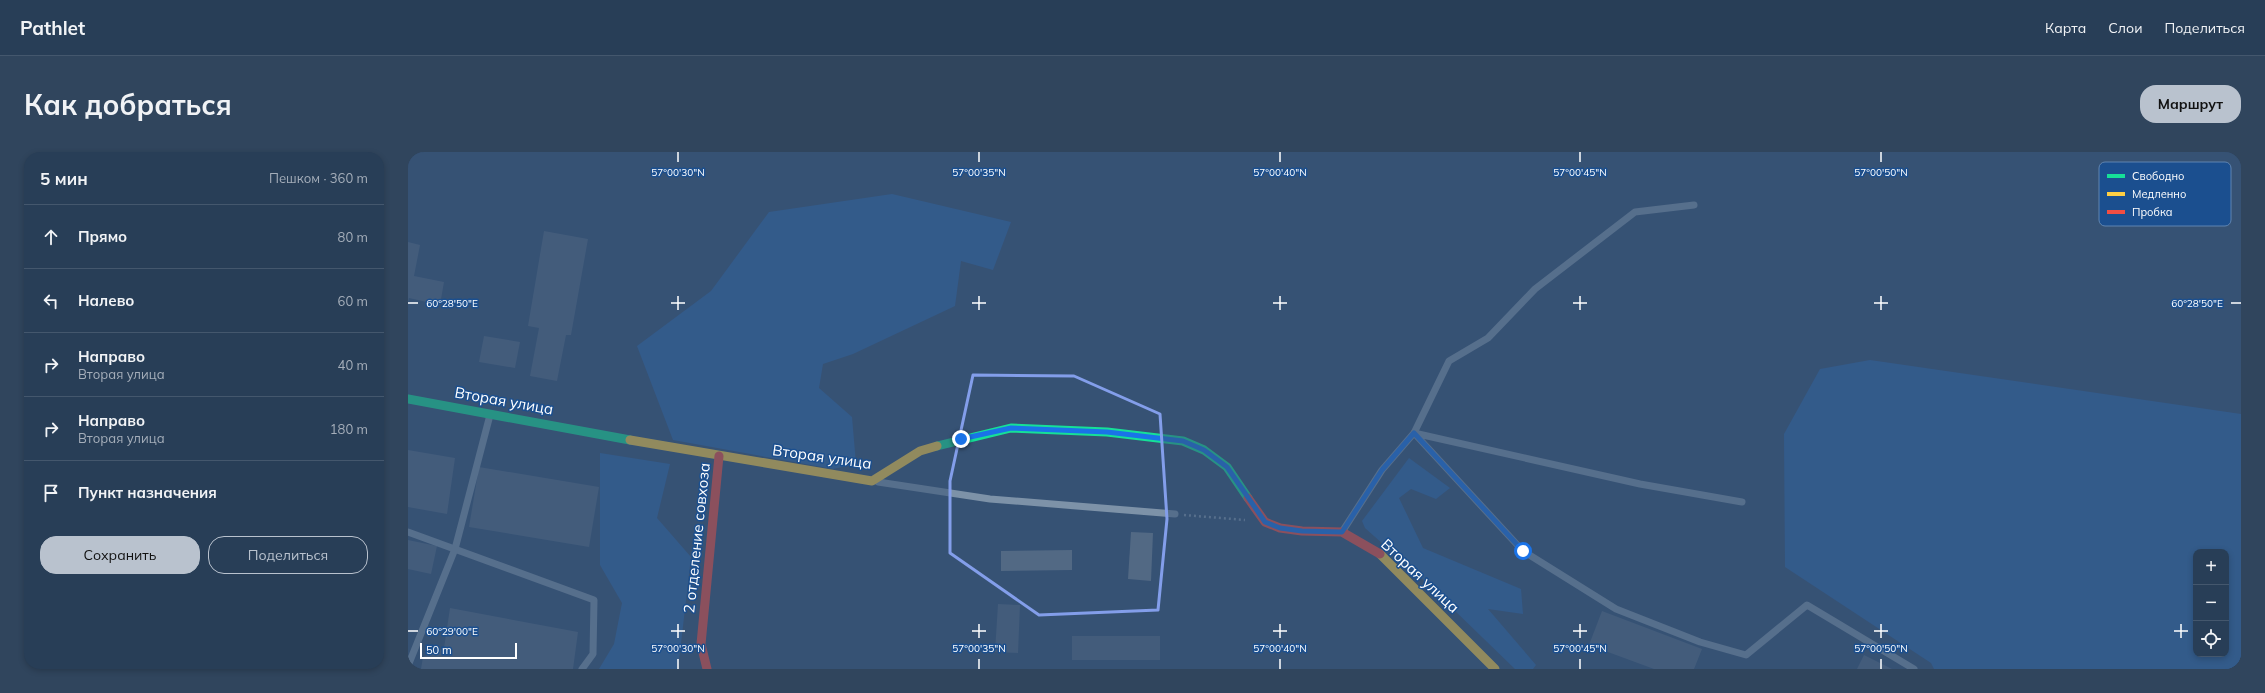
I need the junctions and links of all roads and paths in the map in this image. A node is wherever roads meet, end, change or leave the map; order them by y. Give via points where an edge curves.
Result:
1 (1694, 205) dead end
2 (408, 399) edge
3 (490, 413) junction
4 (1414, 433) junction
5 (719, 456) junction
6 (872, 481) junction
7 (1742, 502) dead end
8 (1175, 514) dead end
9 (1195, 516) dead end
10 (1265, 522) junction
11 (408, 532) edge
12 (1342, 532) junction
13 (455, 549) junction
14 (408, 666) edge
15 (582, 669) edge
16 (707, 669) edge
17 (1494, 669) edge
18 (1914, 669) edge

1 - 4 lane via 1635,212 1535,289 1488,338 1449,361
2 - 3 street, Вторая улица
3 - 5 street, Вторая улица
3 - 13 lane
4 - 7 lane via 1640,484
4 - 12 lane via 1382,470
4 - 18 lane via 1523,551 1616,609 1700,642 1746,655 1807,605
5 - 6 street, Вторая улица
5 - 16 street, 2 отделение совхоза via 701,644
6 - 8 lane via 990,499
6 - 10 street, Вторая улица via 920,452 968,437 1011,428 1107,432 1183,441 1204,450 1227,467
9 - 10 path
10 - 12 street, Вторая улица via 1280,528 1302,531
11 - 13 lane
12 - 17 street, Вторая улица via 1379,552
13 - 14 lane
13 - 15 lane via 594,600 593,654

